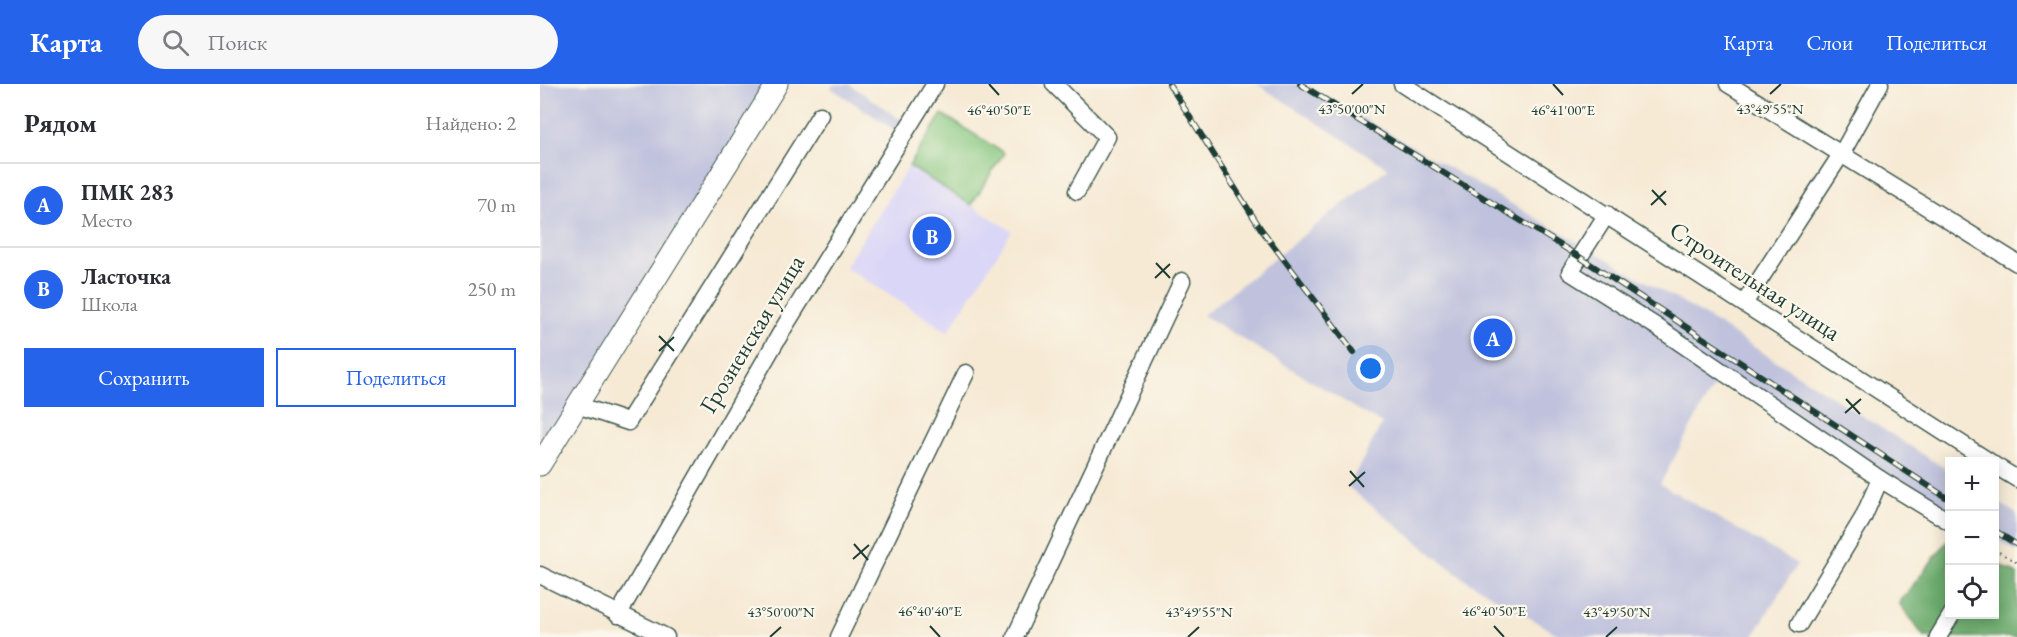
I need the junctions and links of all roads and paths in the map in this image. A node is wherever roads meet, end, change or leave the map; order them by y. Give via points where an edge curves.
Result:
1 (777, 84) edge
2 (935, 84) edge
3 (1054, 84) edge
4 (1402, 84) edge
5 (1728, 84) edge
6 (1880, 84) edge
7 (820, 115) dead end
8 (1842, 153) junction
9 (1077, 191) dead end
10 (1606, 214) junction
11 (2017, 263) edge
12 (1182, 281) dead end
13 (1745, 302) junction
14 (966, 373) dead end
15 (577, 405) junction
16 (1982, 457) edge
17 (540, 465) edge
18 (1999, 468) edge
19 (1880, 479) junction
20 (2017, 479) edge
21 (1945, 519) edge
22 (1999, 552) edge
23 (2017, 563) edge
24 (540, 575) edge
25 (618, 615) junction
26 (1949, 619) edge
27 (1799, 624) dead end
28 (666, 637) edge
29 (839, 637) edge
30 (1015, 637) edge
31 (1938, 637) edge

1 - 15 main road
2 - 25 street, Грозненская улица via 783,329
3 - 9 street via 1107,137
4 - 10 street, Строительная улица
5 - 8 street
6 - 8 street
7 - 15 street via 628,422
8 - 11 street
8 - 13 street
10 - 13 street, Строительная улица
10 - 19 street via 1570,272
12 - 30 street
13 - 16 street, Строительная улица
14 - 29 street
15 - 17 main road
18 - 20 street
19 - 21 street
19 - 27 street via 1863,518
22 - 23 path
24 - 25 street
25 - 28 street
26 - 31 street

